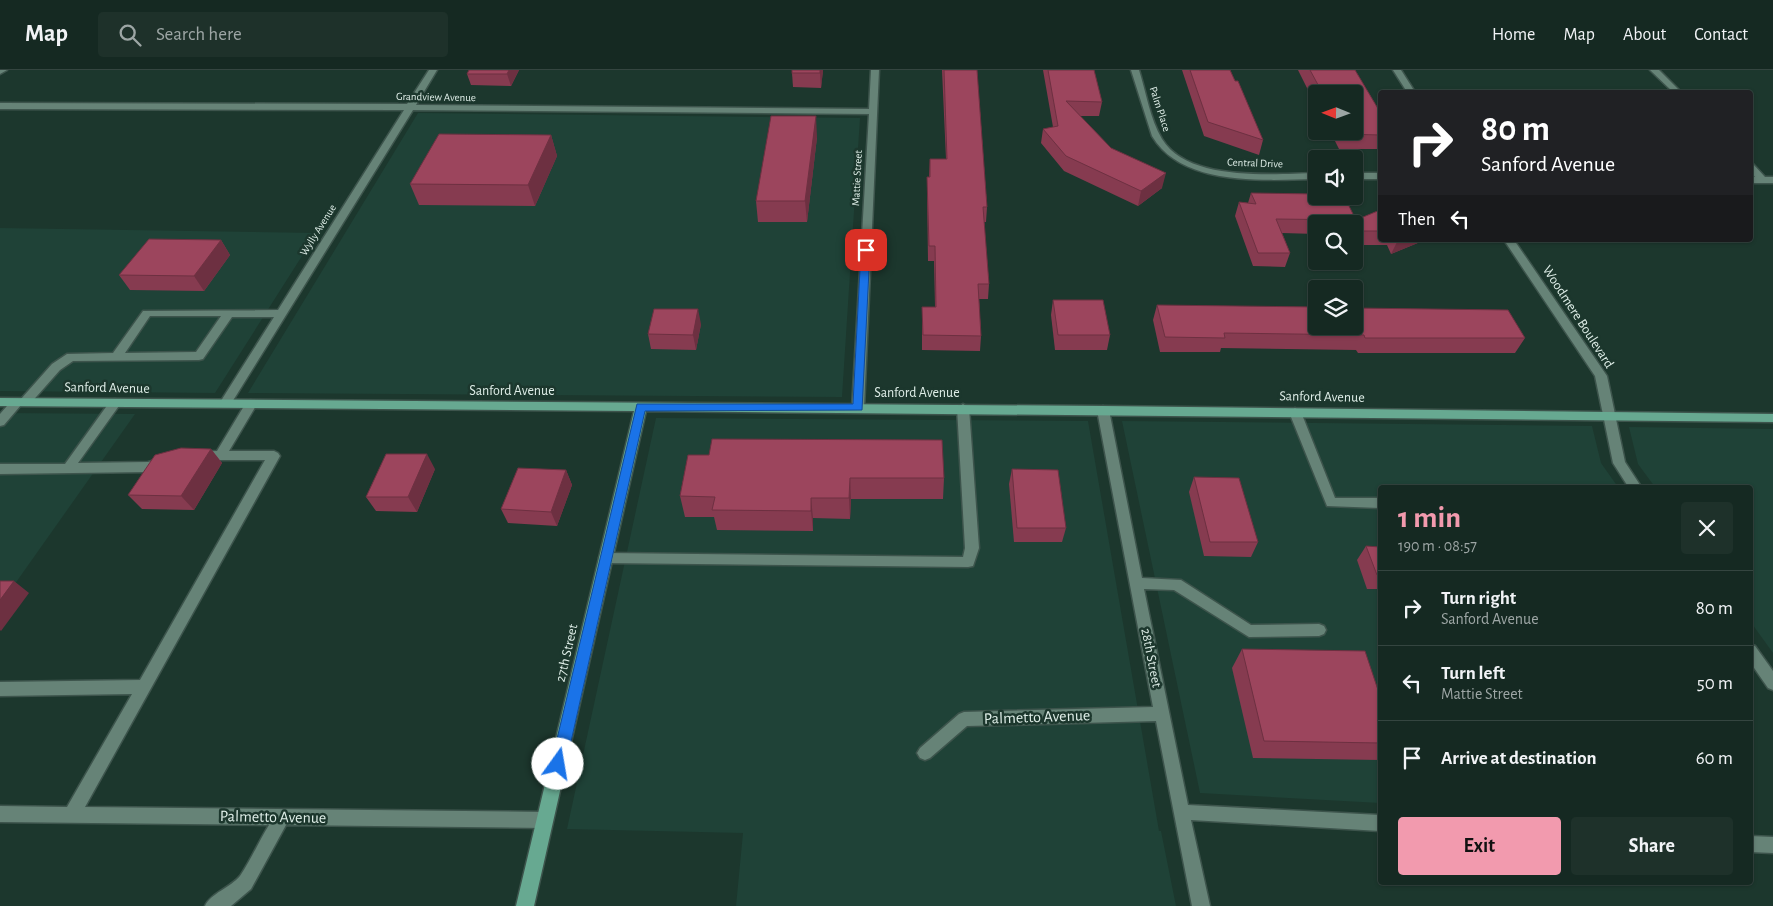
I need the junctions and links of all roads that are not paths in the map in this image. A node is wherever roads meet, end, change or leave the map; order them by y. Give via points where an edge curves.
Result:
1 (3, 70) edge
2 (433, 70) edge
3 (875, 70) edge
4 (1135, 70) edge
5 (1396, 70) edge
6 (1654, 70) edge
7 (0, 72) edge
8 (1410, 90) edge
9 (1675, 90) edge
10 (0, 106) edge
11 (410, 108) junction
12 (872, 112) junction
13 (1194, 166) joint
14 (1753, 168) edge
15 (1308, 176) edge
16 (1363, 176) edge
17 (1378, 176) edge
18 (1753, 180) edge
19 (1768, 180) edge
20 (1510, 242) edge
21 (229, 313) junction
22 (281, 314) junction
23 (117, 356) junction
24 (0, 402) edge
25 (21, 402) junction
26 (116, 403) junction
27 (225, 404) junction
28 (252, 404) junction
29 (641, 407) junction
30 (858, 408) junction
31 (963, 408) junction
32 (1103, 410) junction
33 (1295, 412) junction
34 (1608, 416) junction
35 (1773, 418) edge
36 (0, 422) edge
37 (221, 454) junction
38 (68, 468) junction
39 (0, 469) edge
40 (1634, 485) edge
41 (1378, 503) edge
42 (606, 558) junction
43 (1136, 583) junction
44 (1319, 630) dead end
45 (1753, 654) edge
46 (1773, 683) edge
47 (144, 686) junction
48 (0, 689) edge
49 (1162, 714) junction
50 (925, 753) dead end
51 (1181, 812) junction
52 (0, 814) edge
53 (72, 814) junction
54 (282, 817) junction
55 (546, 820) junction
56 (1378, 823) edge
57 (1753, 844) edge
58 (1773, 845) edge
59 (214, 906) edge
60 (525, 906) edge
61 (1201, 906) edge

1 - 7 street
2 - 11 street, Wylly Avenue
3 - 12 street, Mattie Street
4 - 13 street, Palm Place via 1160,142 1174,156
5 - 8 street
6 - 9 street
10 - 11 street, Grandview Avenue
11 - 12 street, Grandview Avenue
11 - 22 street, Wylly Avenue
12 - 30 street, Mattie Street
13 - 15 street, Central Drive via 1248,176
14 - 19 street
16 - 17 street
18 - 19 street
20 - 34 street, Woodmere Boulevard via 1601,376
21 - 22 street
21 - 23 street via 199,356
21 - 23 street via 147,313
22 - 27 street, Wylly Avenue
23 - 25 street via 70,357
24 - 25 main road, Sanford Avenue
25 - 26 main road, Sanford Avenue
25 - 36 street
26 - 27 main road, Sanford Avenue
26 - 38 street
27 - 28 main road, Sanford Avenue
28 - 29 main road, Sanford Avenue
28 - 37 street
29 - 30 main road, Sanford Avenue
29 - 42 main road, 27th Street
30 - 31 main road, Sanford Avenue
31 - 32 main road, Sanford Avenue
31 - 42 street via 972,548 968,562
32 - 33 main road, Sanford Avenue
32 - 43 street, 28th Street
33 - 34 main road, Sanford Avenue
33 - 41 street via 1331,503
34 - 35 main road, Sanford Avenue
34 - 40 street, Woodmere Boulevard via 1619,463
37 - 38 street via 202,454 148,467
37 - 47 street via 274,456
38 - 39 street
42 - 55 main road, 27th Street
43 - 44 street via 1176,584 1249,631
43 - 49 street, 28th Street
45 - 46 street
47 - 48 street
47 - 53 street
49 - 50 street, Palmetto Avenue via 964,719
49 - 51 street, 28th Street
51 - 56 street
51 - 61 street, 28th Street
52 - 53 street, Palmetto Avenue
53 - 54 street, Palmetto Avenue
54 - 55 street, Palmetto Avenue
54 - 59 street via 246,883
55 - 60 main road, 27th Street
57 - 58 street

